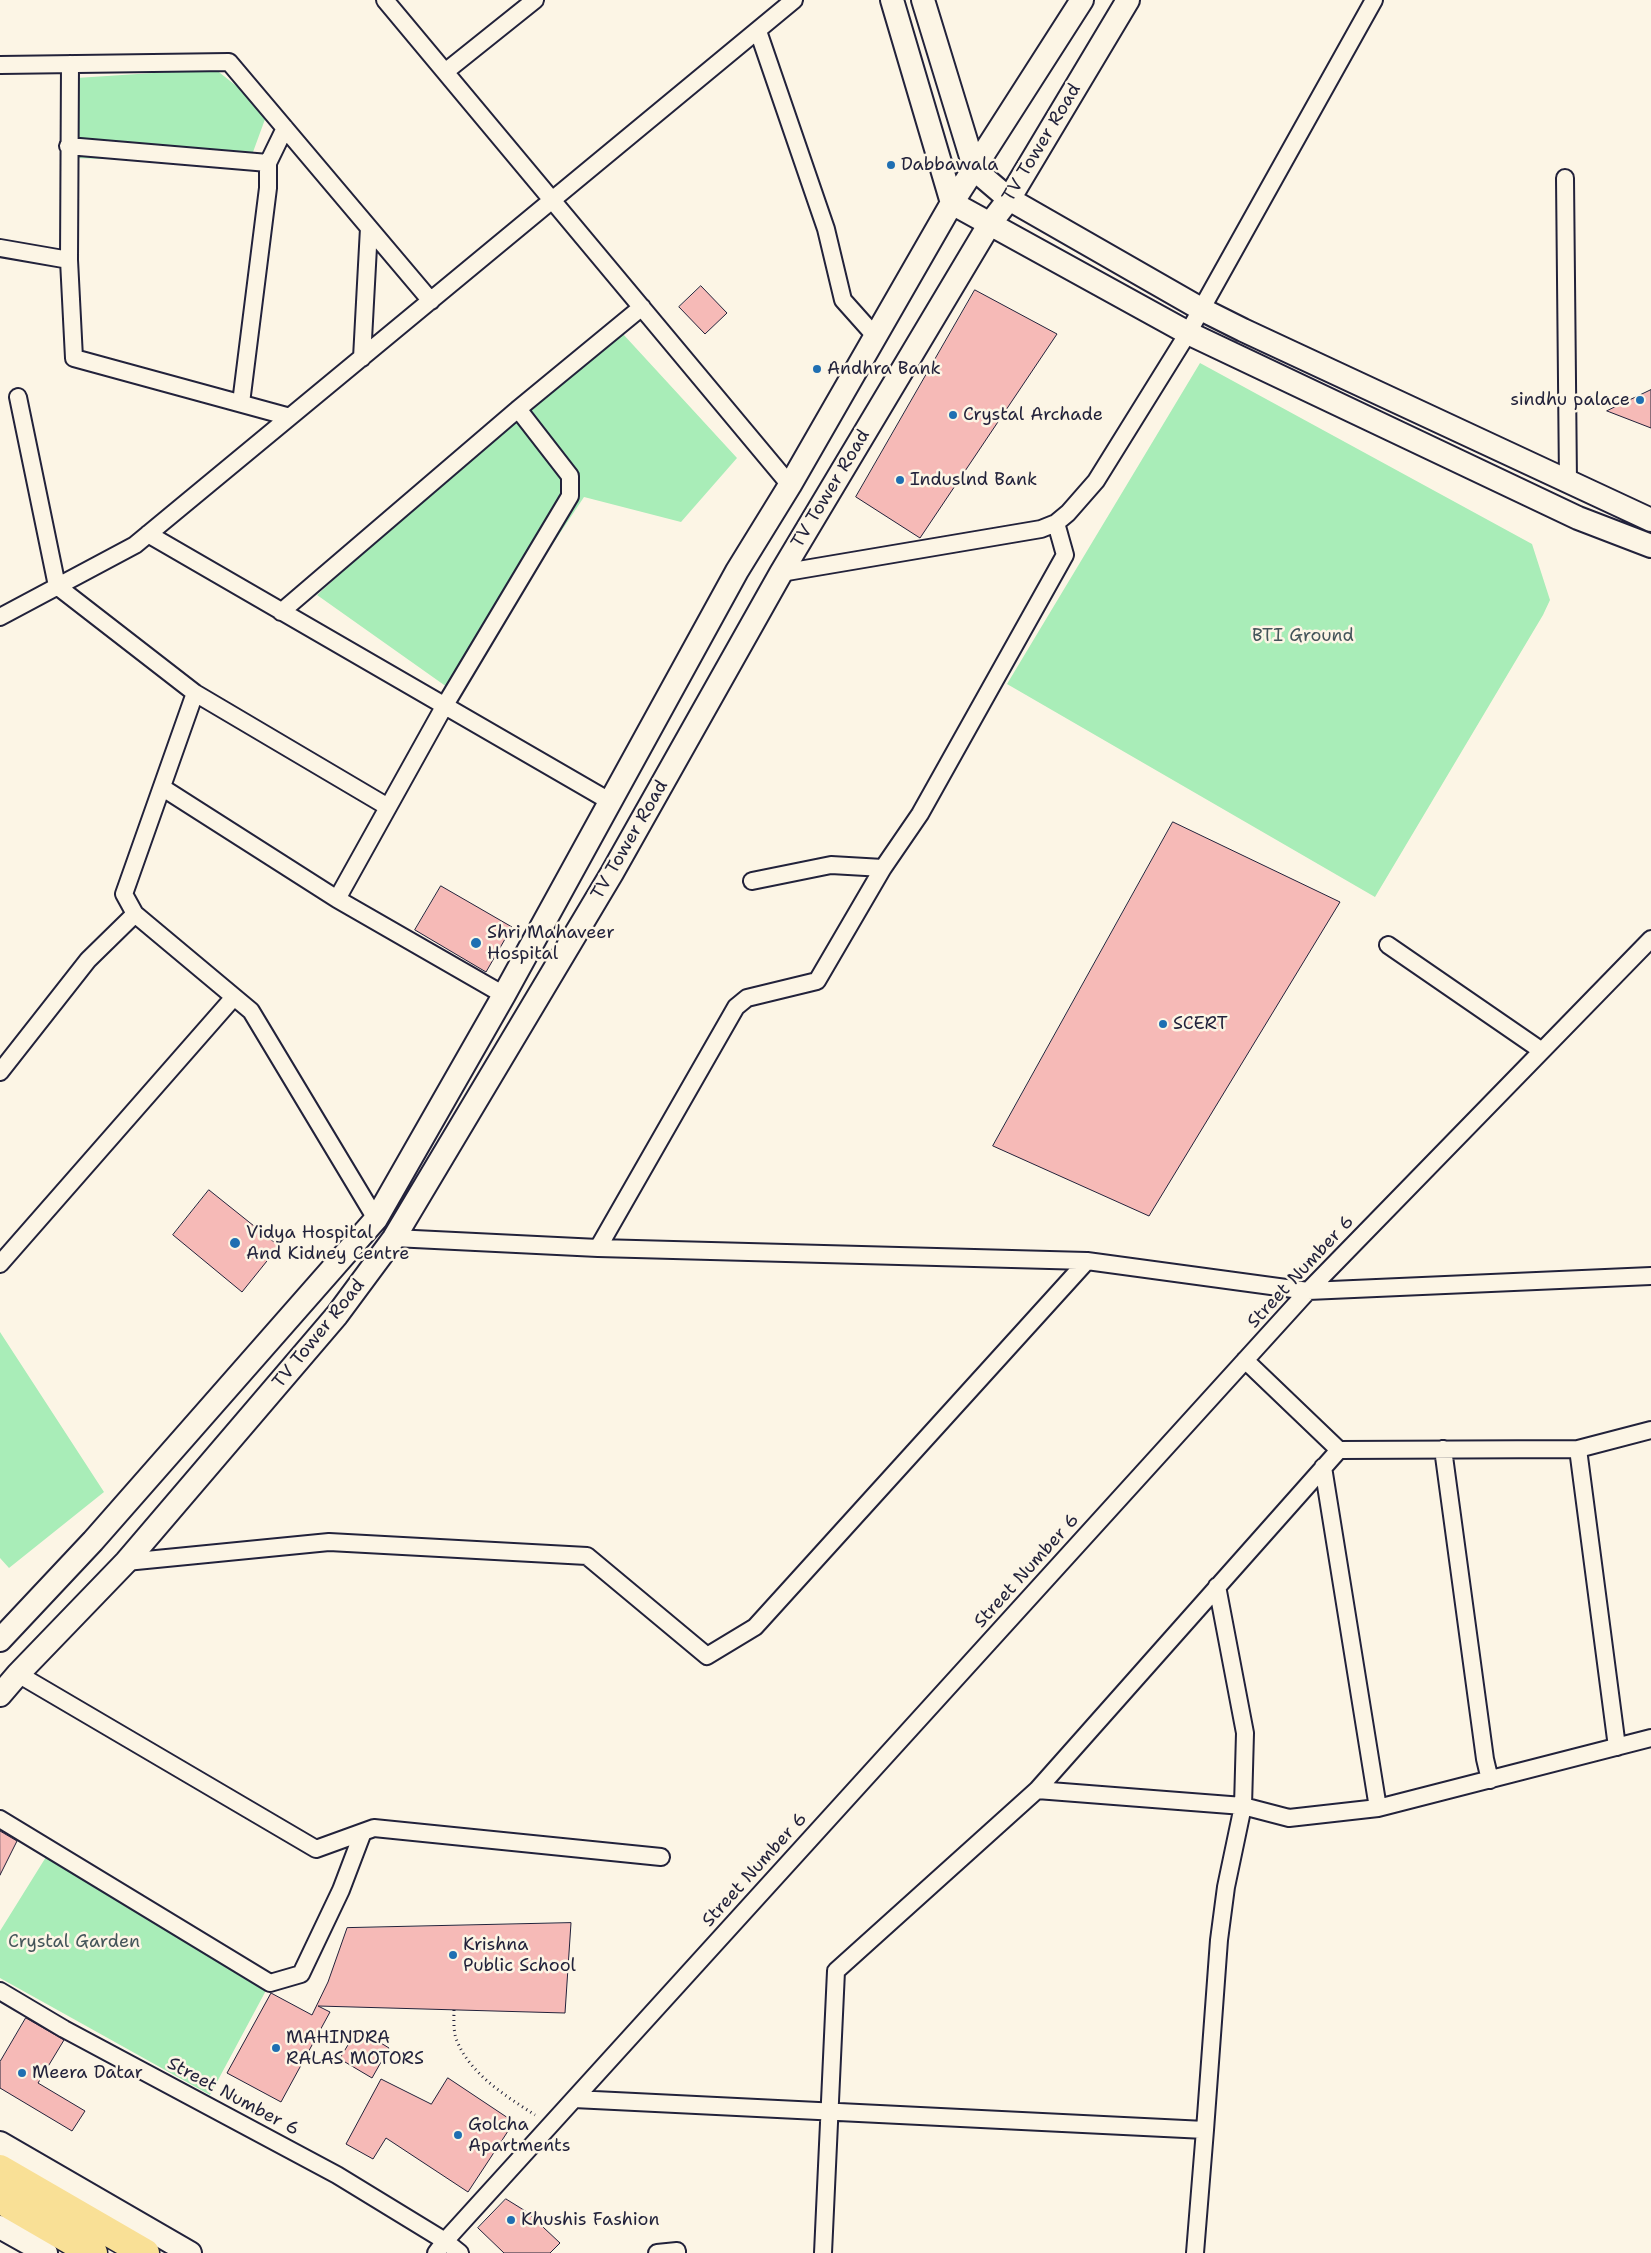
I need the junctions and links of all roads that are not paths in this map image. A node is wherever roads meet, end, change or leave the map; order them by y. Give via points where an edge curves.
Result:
1 (385, 0) edge
2 (535, 0) edge
3 (794, 0) edge
4 (892, 0) edge
5 (923, 0) edge
6 (1082, 0) edge
7 (1128, 0) edge
8 (1374, 0) edge
9 (758, 31) junction
10 (70, 64) junction
11 (0, 65) edge
12 (445, 72) junction
13 (285, 128) junction
14 (68, 146) junction
15 (268, 163) junction
16 (975, 170) junction
17 (1565, 178) dead end
18 (553, 200) junction
19 (1009, 200) junction
20 (952, 203) junction
21 (989, 225) junction
22 (369, 228) junction
23 (0, 248) edge
24 (69, 260) junction
25 (431, 301) junction
26 (642, 307) junction
27 (1201, 309) junction
28 (1188, 333) junction
29 (876, 337) junction
30 (362, 358) junction
31 (18, 397) dead end
32 (1388, 397) junction
33 (241, 403) junction
34 (518, 409) junction
35 (290, 417) junction
36 (1375, 422) junction
37 (1568, 482) junction
38 (790, 485) junction
39 (1651, 520) edge
40 (1056, 522) junction
41 (148, 534) junction
42 (1651, 546) edge
43 (781, 573) junction
44 (57, 586) junction
45 (281, 612) junction
46 (0, 617) edge
47 (195, 693) junction
48 (445, 706) junction
49 (163, 788) junction
50 (611, 802) junction
51 (388, 807) junction
52 (883, 868) junction
53 (752, 881) dead end
54 (337, 899) junction
55 (135, 914) junction
56 (1651, 939) edge
57 (1388, 945) dead end
58 (504, 995) junction
59 (234, 997) junction
60 (1542, 1051) junction
61 (0, 1072) edge
62 (376, 1219) junction
63 (394, 1238) junction
64 (598, 1248) junction
65 (1087, 1261) junction
66 (0, 1264) edge
67 (1651, 1276) edge
68 (1308, 1291) junction
69 (1245, 1360) junction
70 (1651, 1430) edge
71 (1443, 1449) junction
72 (1578, 1449) junction
73 (1339, 1450) junction
74 (1323, 1467) junction
75 (126, 1562) junction
76 (1218, 1586) junction
77 (0, 1640) edge
78 (18, 1674) junction
79 (0, 1695) edge
80 (1651, 1738) edge
81 (1617, 1747) junction
82 (1490, 1780) junction
83 (1037, 1790) junction
84 (1243, 1806) junction
85 (1378, 1808) junction
86 (0, 1819) edge
87 (363, 1832) junction
88 (660, 1857) dead end
89 (0, 1990) edge
90 (574, 2099) junction
91 (829, 2112) junction
92 (1205, 2130) junction
93 (0, 2143) edge
94 (0, 2169) edge
95 (0, 2199) edge
96 (0, 2227) edge
97 (440, 2247) edge
98 (46, 2253) edge
99 (93, 2253) edge
100 (145, 2253) edge
101 (190, 2253) edge
102 (460, 2253) edge
103 (657, 2253) edge
104 (677, 2253) edge
105 (823, 2253) edge
106 (1195, 2253) edge

1 - 12 street
2 - 12 street
3 - 9 street
4 - 20 main road
5 - 16 main road
6 - 16 main road, TV Tower Road
7 - 19 main road, TV Tower Road
8 - 27 street
9 - 18 street
9 - 29 street via 826,230 843,300
10 - 11 street
10 - 13 street via 229,62
10 - 14 street
12 - 18 street
13 - 15 street
13 - 22 street
14 - 15 street
14 - 24 street
15 - 33 street via 268,188
16 - 19 main road
16 - 20 main road, TV Tower Road
17 - 37 street
18 - 25 street
18 - 26 street
19 - 21 main road, TV Tower Road
19 - 27 main road
20 - 21 main road
20 - 29 main road, TV Tower Road
21 - 28 main road
21 - 43 main road, TV Tower Road
22 - 25 street
22 - 30 street
23 - 24 street
24 - 33 street via 74,358
25 - 30 street
26 - 34 street
26 - 38 street
27 - 28 street
27 - 32 main road
28 - 36 main road
28 - 40 street via 1096,480
29 - 38 main road, TV Tower Road
30 - 35 street
31 - 44 street
32 - 36 main road
32 - 37 main road
33 - 35 street
34 - 45 street
34 - 48 street via 570,476 570,496
35 - 41 street
36 - 42 main road via 1578,518
37 - 39 main road
38 - 50 main road, TV Tower Road via 737,571
40 - 43 street via 1041,529
40 - 52 street via 1065,555 920,814
41 - 44 street via 135,545
41 - 45 street
43 - 63 main road, TV Tower Road via 612,873
44 - 46 street
44 - 47 street
45 - 48 street
47 - 49 street
47 - 51 street
48 - 50 street
48 - 51 street
49 - 54 street
49 - 55 street via 124,894
50 - 58 main road, TV Tower Road
51 - 54 street
52 - 53 street via 831,865
52 - 64 street via 817,981 747,998 736,1007
54 - 58 street
55 - 59 street
55 - 61 street via 88,960
56 - 60 street, Street Number 6
57 - 60 street
58 - 62 main road, TV Tower Road
59 - 62 street via 251,1011
59 - 66 street
60 - 68 street, Street Number 6
62 - 77 main road, TV Tower Road via 100,1533
63 - 64 street
63 - 75 main road, TV Tower Road via 337,1315
64 - 65 street
65 - 68 street
65 - 75 street via 755,1628 707,1656 587,1556 329,1542
67 - 68 street
68 - 69 street, Street Number 6
69 - 73 street
69 - 90 street, Street Number 6
70 - 72 street
71 - 72 street
71 - 73 street
71 - 82 street
72 - 81 street
73 - 74 street
74 - 76 street
74 - 85 street
75 - 78 main road, TV Tower Road
76 - 83 street
76 - 84 street via 1245,1733
78 - 79 main road, TV Tower Road
78 - 87 street via 316,1849
80 - 81 street
81 - 82 street
82 - 85 street
83 - 84 street
83 - 91 street via 836,1970
84 - 85 street via 1289,1818
84 - 92 street via 1219,1940
86 - 87 street via 270,1983 301,1974 341,1890
87 - 88 street via 374,1828
89 - 97 street, Street Number 6 via 64,2029 337,2175
90 - 91 street
90 - 97 street, Street Number 6
91 - 92 street
91 - 105 street
92 - 106 street
93 - 101 main road
94 - 100 highway
95 - 99 highway
96 - 98 main road
97 - 102 street, Street Number 6
103 - 104 street

